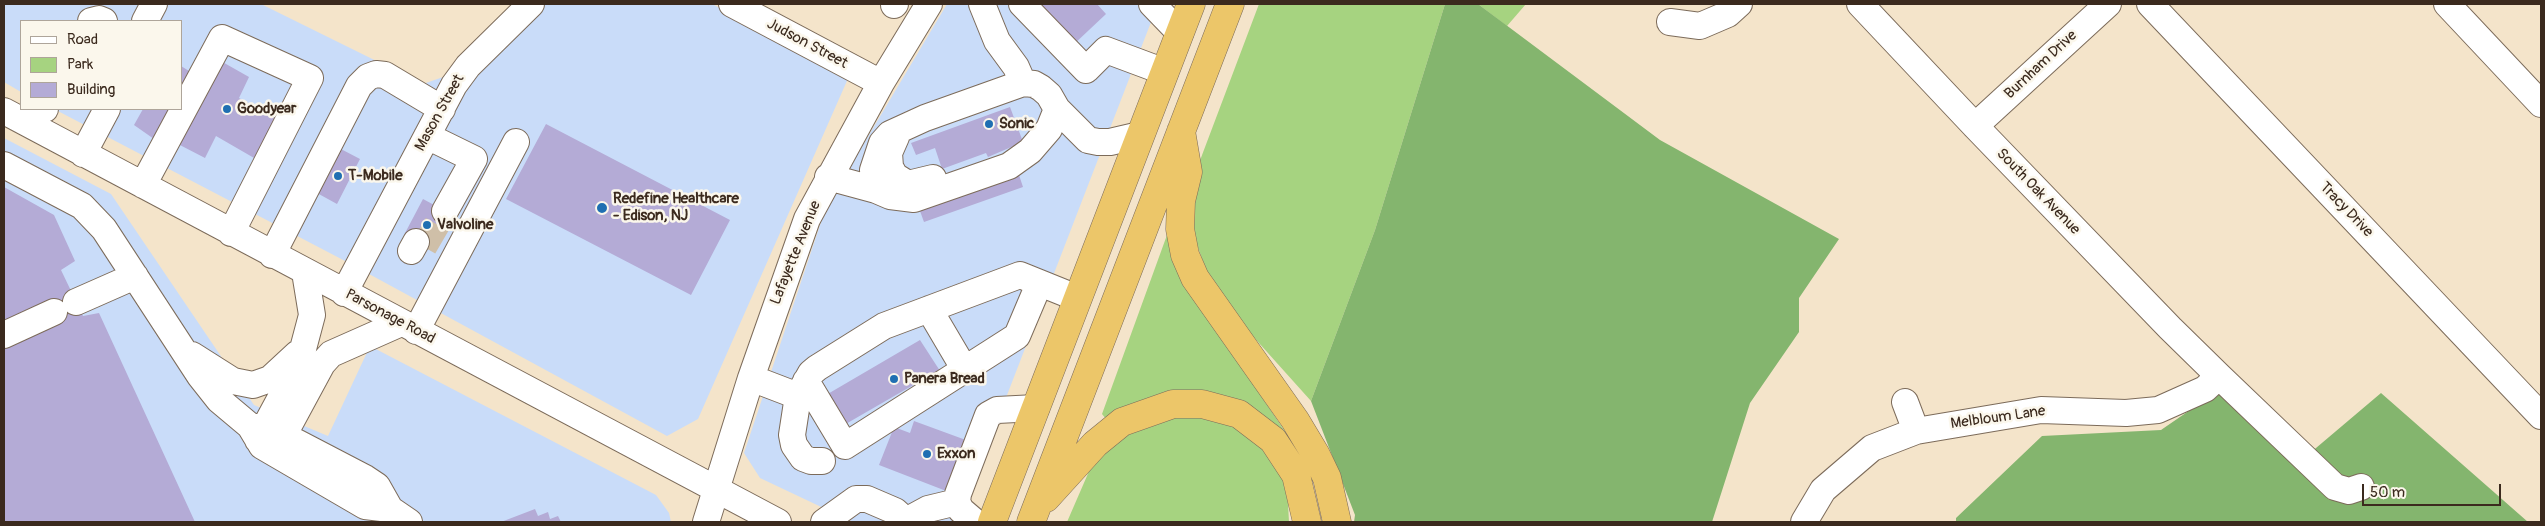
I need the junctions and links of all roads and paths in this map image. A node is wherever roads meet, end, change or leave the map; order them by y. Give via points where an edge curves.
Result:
1 (154, 4) edge
2 (531, 4) edge
3 (732, 4) edge
4 (929, 4) edge
5 (982, 4) edge
6 (1022, 4) edge
7 (1152, 4) edge
8 (1191, 4) edge
9 (1230, 4) edge
10 (1739, 4) edge
11 (1860, 4) edge
12 (2108, 4) edge
13 (2150, 4) edge
14 (2447, 4) edge
15 (146, 20) edge
16 (1670, 22) dead end
17 (1180, 33) junction
18 (1165, 72) junction
19 (1023, 83) junction
20 (881, 84) junction
21 (2541, 104) edge
22 (442, 109) junction
23 (1057, 109) junction
24 (106, 110) edge
25 (4, 112) edge
26 (39, 113) edge
27 (1974, 126) junction
28 (902, 128) junction
29 (1181, 131) junction
30 (1140, 135) junction
31 (427, 136) junction
32 (516, 142) dead end
33 (1030, 151) junction
34 (84, 154) junction
35 (4, 165) edge
36 (828, 177) junction
37 (143, 185) junction
38 (876, 190) junction
39 (440, 208) tunnel mouth
40 (231, 233) junction
41 (272, 254) junction
42 (306, 272) junction
43 (134, 276) junction
44 (1039, 284) junction
45 (344, 293) junction
46 (1077, 298) junction
47 (929, 310) junction
48 (409, 327) junction
49 (4, 335) edge
50 (181, 348) junction
51 (303, 348) junction
52 (965, 370) junction
53 (2219, 376) junction
54 (751, 378) junction
55 (802, 389) junction
56 (302, 402) junction
57 (1904, 402) dead end
58 (1036, 408) junction
59 (2541, 416) edge
60 (1916, 431) junction
61 (266, 437) junction
62 (822, 461) dead end
63 (337, 463) junction
64 (2361, 487) dead end
65 (716, 490) junction
66 (957, 502) junction
67 (1034, 515) edge
68 (400, 516) edge
69 (905, 521) edge
70 (706, 522) edge
71 (778, 522) edge
72 (824, 522) edge
73 (975, 522) edge
74 (992, 522) edge
75 (1307, 522) edge
76 (1337, 522) edge
77 (1804, 522) edge

1 - 15 street
2 - 22 street, Mason Street via 468,66
3 - 20 street, Judson Street
4 - 20 street, Lafayette Avenue
5 - 19 street via 997,41
6 - 18 street via 1086,70 1106,50
7 - 17 street
8 - 17 highway
9 - 29 highway
10 - 16 street via 1728,14 1700,26
11 - 27 street, South Oak Avenue
12 - 27 street, Burnham Drive
13 - 59 street, Tracy Drive
14 - 21 street
17 - 18 highway
18 - 30 highway
19 - 23 street via 1041,88
19 - 28 street
20 - 36 street, Lafayette Avenue
22 - 31 street, Mason Street
22 - 41 street via 385,76 376,74 368,78 360,86
23 - 30 street via 1088,140 1110,142
23 - 33 street via 1049,129
24 - 34 street
25 - 26 street, Parsonage Road
26 - 34 street, Parsonage Road
27 - 53 street, South Oak Avenue
28 - 33 street via 892,144 889,162 895,176 908,184 1008,152
28 - 38 street via 886,138 878,153 873,170
29 - 67 highway
29 - 76 highway via 1188,172 1180,229 1185,255 1195,278 1316,455 1327,478
30 - 46 highway
31 - 39 street via 474,159
31 - 45 street, Mason Street
32 - 48 street
33 - 38 street via 1009,166 914,199 890,196
34 - 37 street, Parsonage Road
35 - 43 street via 82,206 104,229
36 - 38 street
36 - 54 street, Lafayette Avenue via 794,250
37 - 40 street, Parsonage Road
37 - 40 street via 222,38 310,78
40 - 41 street, Parsonage Road
41 - 42 street, Parsonage Road
42 - 45 street, Parsonage Road
42 - 51 street via 312,316
43 - 49 street
43 - 50 street
44 - 46 street
44 - 47 street via 1020,275
44 - 52 street via 1017,336
45 - 48 street, Parsonage Road
46 - 58 highway
47 - 52 street
47 - 55 street via 874,332 817,368
48 - 56 street via 331,354 322,364
48 - 65 street, Parsonage Road
50 - 51 street via 233,381 252,385 270,378
50 - 61 street via 219,400
51 - 61 street
52 - 55 street via 846,446
53 - 60 street, Melbloum Lane via 2205,390 2158,410 2126,413 2041,410
53 - 64 street, South Oak Avenue via 2335,487 2349,491
54 - 55 street
54 - 65 street, Lafayette Avenue
55 - 62 street via 792,435 794,444 803,458 811,462
56 - 61 street
56 - 63 street via 313,436
57 - 60 street
58 - 66 street via 997,410 988,416
58 - 74 highway
60 - 77 street, Melbloum Lane via 1872,448 1822,490
61 - 63 street
61 - 68 street via 365,506
63 - 68 street via 377,486
65 - 70 street, Lafayette Avenue
65 - 71 street, Parsonage Road
66 - 69 street via 928,509
66 - 73 street via 960,510
67 - 75 highway via 1095,444 1122,422 1173,404 1202,404 1239,414 1273,440 1296,476
69 - 72 street via 895,511 867,499 856,499

